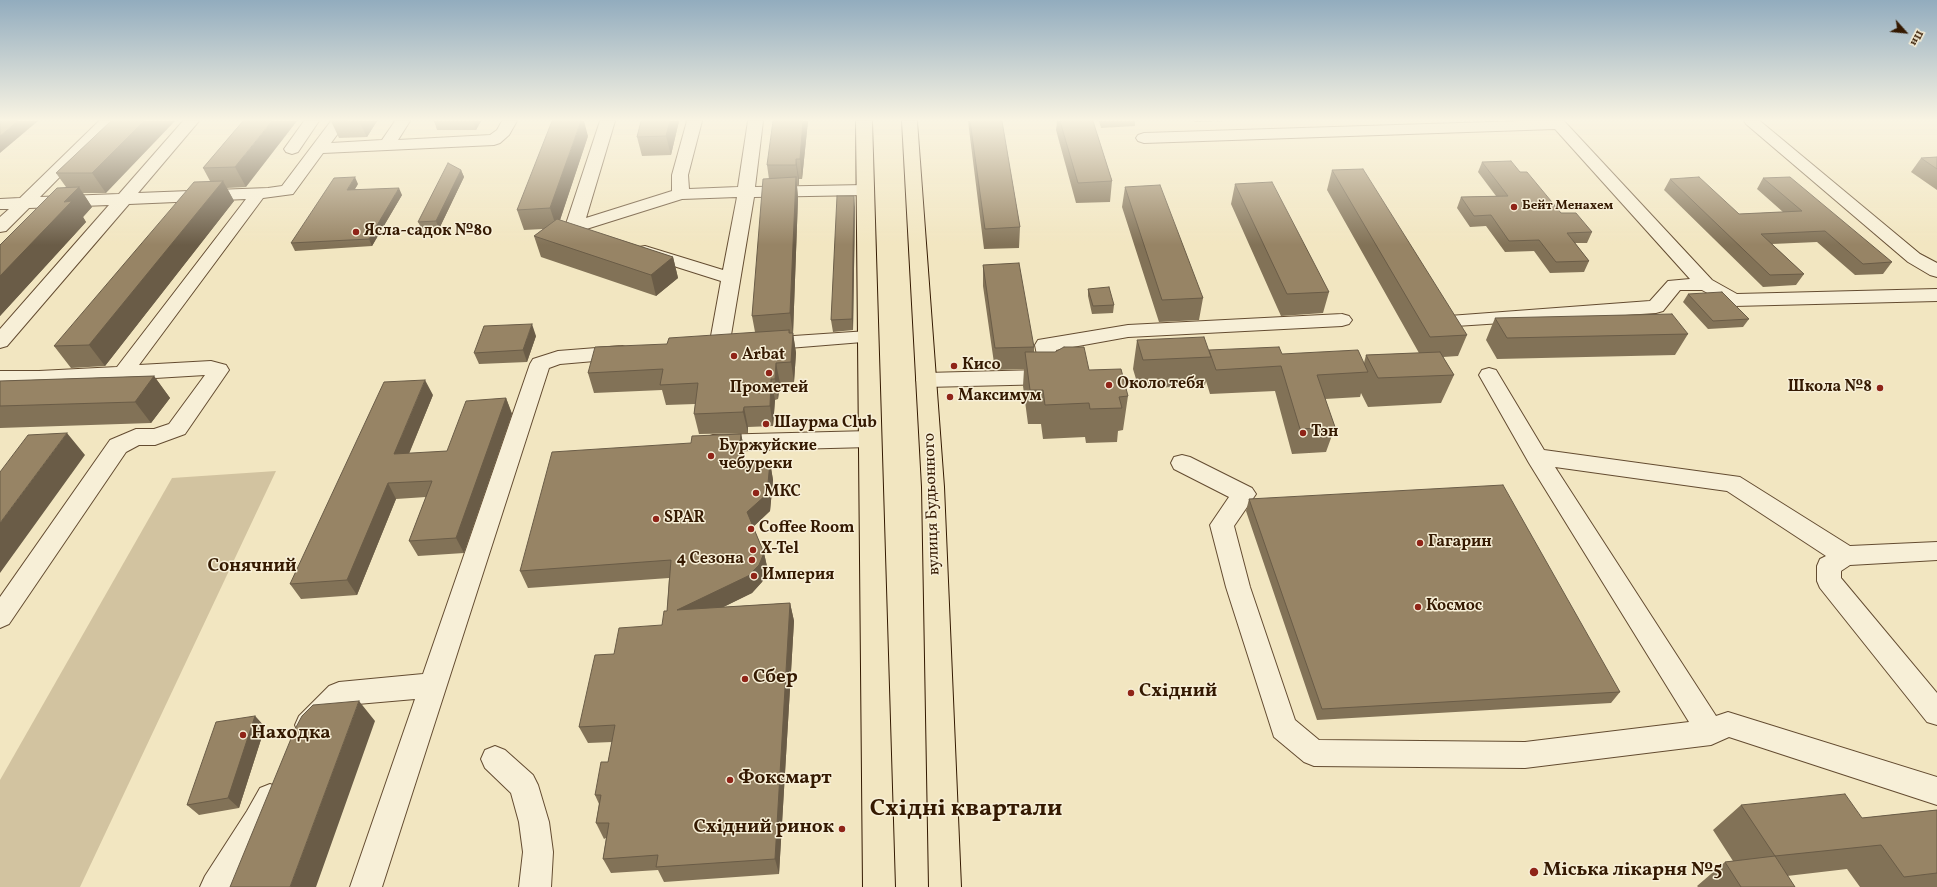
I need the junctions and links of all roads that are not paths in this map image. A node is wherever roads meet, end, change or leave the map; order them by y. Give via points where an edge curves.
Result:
1 (66, 162) edge
2 (155, 162) edge
3 (308, 162) edge
4 (594, 162) edge
5 (683, 162) edge
6 (750, 162) edge
7 (865, 162) edge
8 (912, 162) edge
9 (1594, 162) edge
10 (1800, 162) edge
11 (865, 190) junction
12 (746, 192) junction
13 (258, 194) junction
14 (681, 194) junction
15 (124, 198) junction
16 (25, 203) junction
17 (0, 204) edge
18 (0, 227) edge
19 (574, 227) junction
20 (604, 237) edge
21 (626, 244) edge
22 (1937, 271) edge
23 (730, 278) junction
24 (1705, 284) junction
25 (1937, 295) edge
26 (1342, 320) dead end
27 (1456, 320) edge
28 (868, 337) junction
29 (0, 342) edge
30 (642, 352) edge
31 (123, 373) junction
32 (1490, 376) dead end
33 (0, 378) edge
34 (926, 380) junction
35 (870, 439) junction
36 (690, 445) edge
37 (1536, 457) junction
38 (1182, 463) dead end
39 (1937, 551) edge
40 (1846, 556) junction
41 (0, 617) edge
42 (434, 685) junction
43 (1937, 713) edge
44 (1711, 732) junction
45 (298, 746) edge
46 (495, 759) dead end
47 (283, 773) edge
48 (1937, 791) edge
49 (216, 887) edge
50 (366, 887) edge
51 (534, 887) edge
52 (879, 887) edge
53 (945, 887) edge

1 - 16 street
2 - 15 street
3 - 13 street via 287,190
4 - 19 street
5 - 14 street via 680,176
6 - 12 street
7 - 11 main road
8 - 34 main road, вулиця Будьонного
9 - 24 street
10 - 22 street via 1914,258
11 - 12 street
11 - 28 main road
12 - 14 street
12 - 23 street
13 - 15 street
13 - 31 street
14 - 19 street
15 - 16 street
15 - 29 street
16 - 17 street
16 - 18 street
19 - 20 street
21 - 23 street
23 - 28 street via 724,346 836,342
24 - 25 street via 1734,300
24 - 27 street via 1675,285 1656,307
26 - 34 street via 1128,331 1045,345 1052,378
28 - 35 main road
30 - 42 street via 558,358 540,364
31 - 33 street
31 - 41 street via 211,368 219,370 177,429 155,437 136,437 118,446
32 - 37 street
34 - 53 main road, вулиця Будьонного via 934,495
35 - 36 street
35 - 52 main road
37 - 40 street via 1732,483
37 - 44 street
38 - 44 street via 1244,494 1222,526 1230,556 1284,728 1314,753 1525,754
39 - 40 street
40 - 43 street via 1829,566 1829,581
42 - 45 street via 339,694 308,726
42 - 50 street
44 - 48 street via 1728,724
46 - 51 street via 523,785 534,822 538,852
47 - 49 street via 258,821

